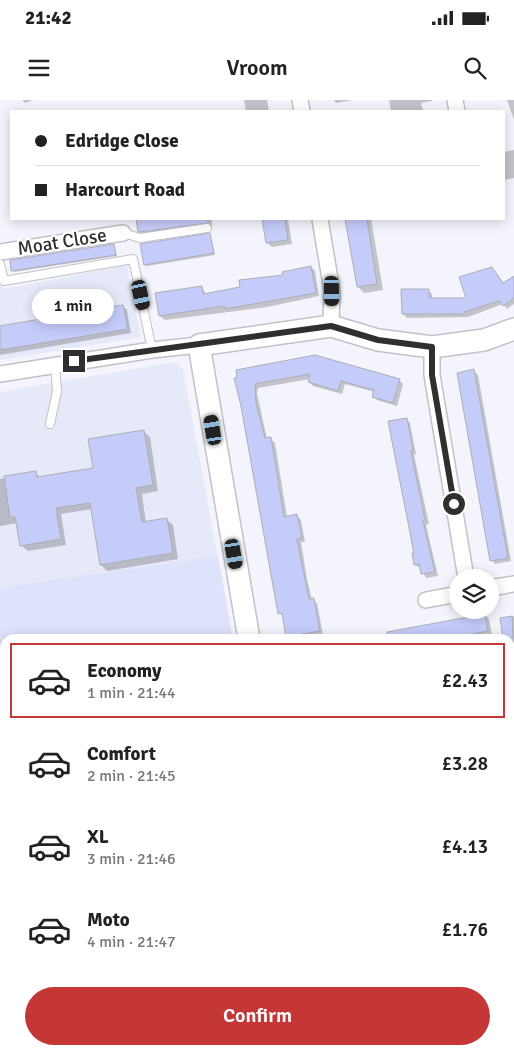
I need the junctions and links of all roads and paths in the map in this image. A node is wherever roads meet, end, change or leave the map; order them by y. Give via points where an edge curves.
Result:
1 (320, 220) edge
2 (206, 228) dead end
3 (124, 233) joint
4 (0, 252) edge
5 (0, 264) edge
6 (331, 326) junction
7 (514, 329) edge
8 (199, 345) junction
9 (432, 347) junction
10 (152, 350) junction
11 (55, 364) junction
12 (0, 374) edge
13 (50, 424) dead end
14 (464, 569) edge
15 (514, 584) edge
16 (499, 586) edge
17 (449, 596) edge
18 (426, 600) dead end
19 (248, 634) edge

1 - 6 street via 332,291
2 - 3 lane via 140,238
3 - 4 street, Moat Close
5 - 10 lane via 4,281 133,259
6 - 8 street via 313,326
6 - 9 street via 378,340
7 - 9 street via 484,340
8 - 10 street
8 - 19 street
9 - 14 street via 432,375
10 - 11 street
11 - 12 street
11 - 13 lane via 57,391
15 - 16 street
17 - 18 street

